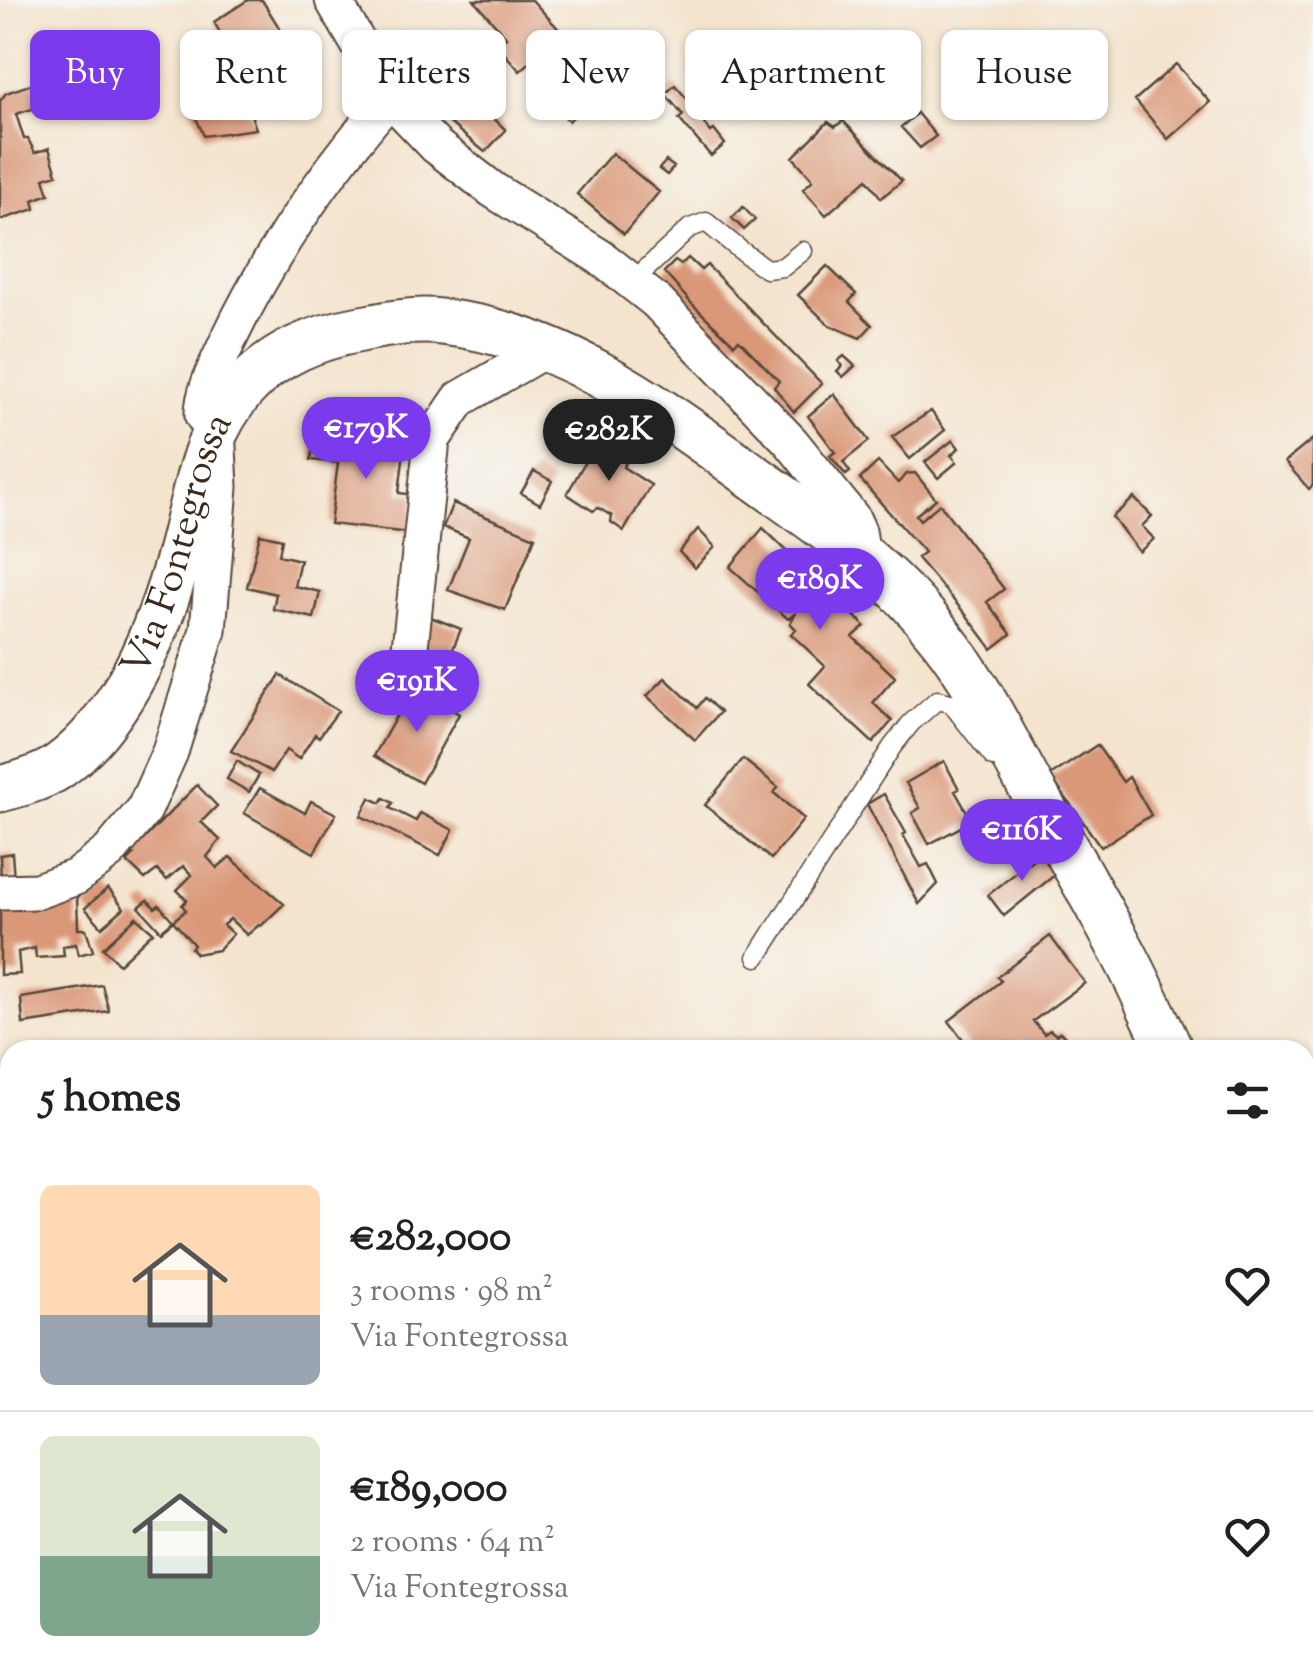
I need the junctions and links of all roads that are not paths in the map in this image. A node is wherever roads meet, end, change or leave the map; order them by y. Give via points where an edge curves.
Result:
1 (333, 0) edge
2 (348, 30) edge
3 (371, 120) edge
4 (411, 120) edge
5 (803, 251) dead end
6 (632, 282) junction
7 (548, 348) junction
8 (217, 428) junction
9 (862, 554) junction
10 (430, 689) dead end
11 (0, 790) edge
12 (1042, 807) junction
13 (0, 892) edge
14 (757, 957) dead end
15 (1165, 1040) edge

1 - 2 street
3 - 8 street via 252,290 202,406
4 - 6 street via 493,190
5 - 6 lane via 783,267 766,269 706,222 690,228
6 - 9 street via 791,442 852,518
7 - 8 street, Via Fontegrossa via 438,321 334,334 260,372
7 - 9 street, Via Fontegrossa via 655,406
7 - 10 street via 460,399 432,440 406,686
8 - 11 street, Via Fontegrossa via 144,658 88,741 56,769
8 - 13 street via 220,487 208,630 170,752 144,810 76,878 37,892
9 - 12 street, Via Fontegrossa via 941,637
12 - 14 lane via 1010,780 951,703 937,700 892,747
12 - 15 street, Via Fontegrossa

